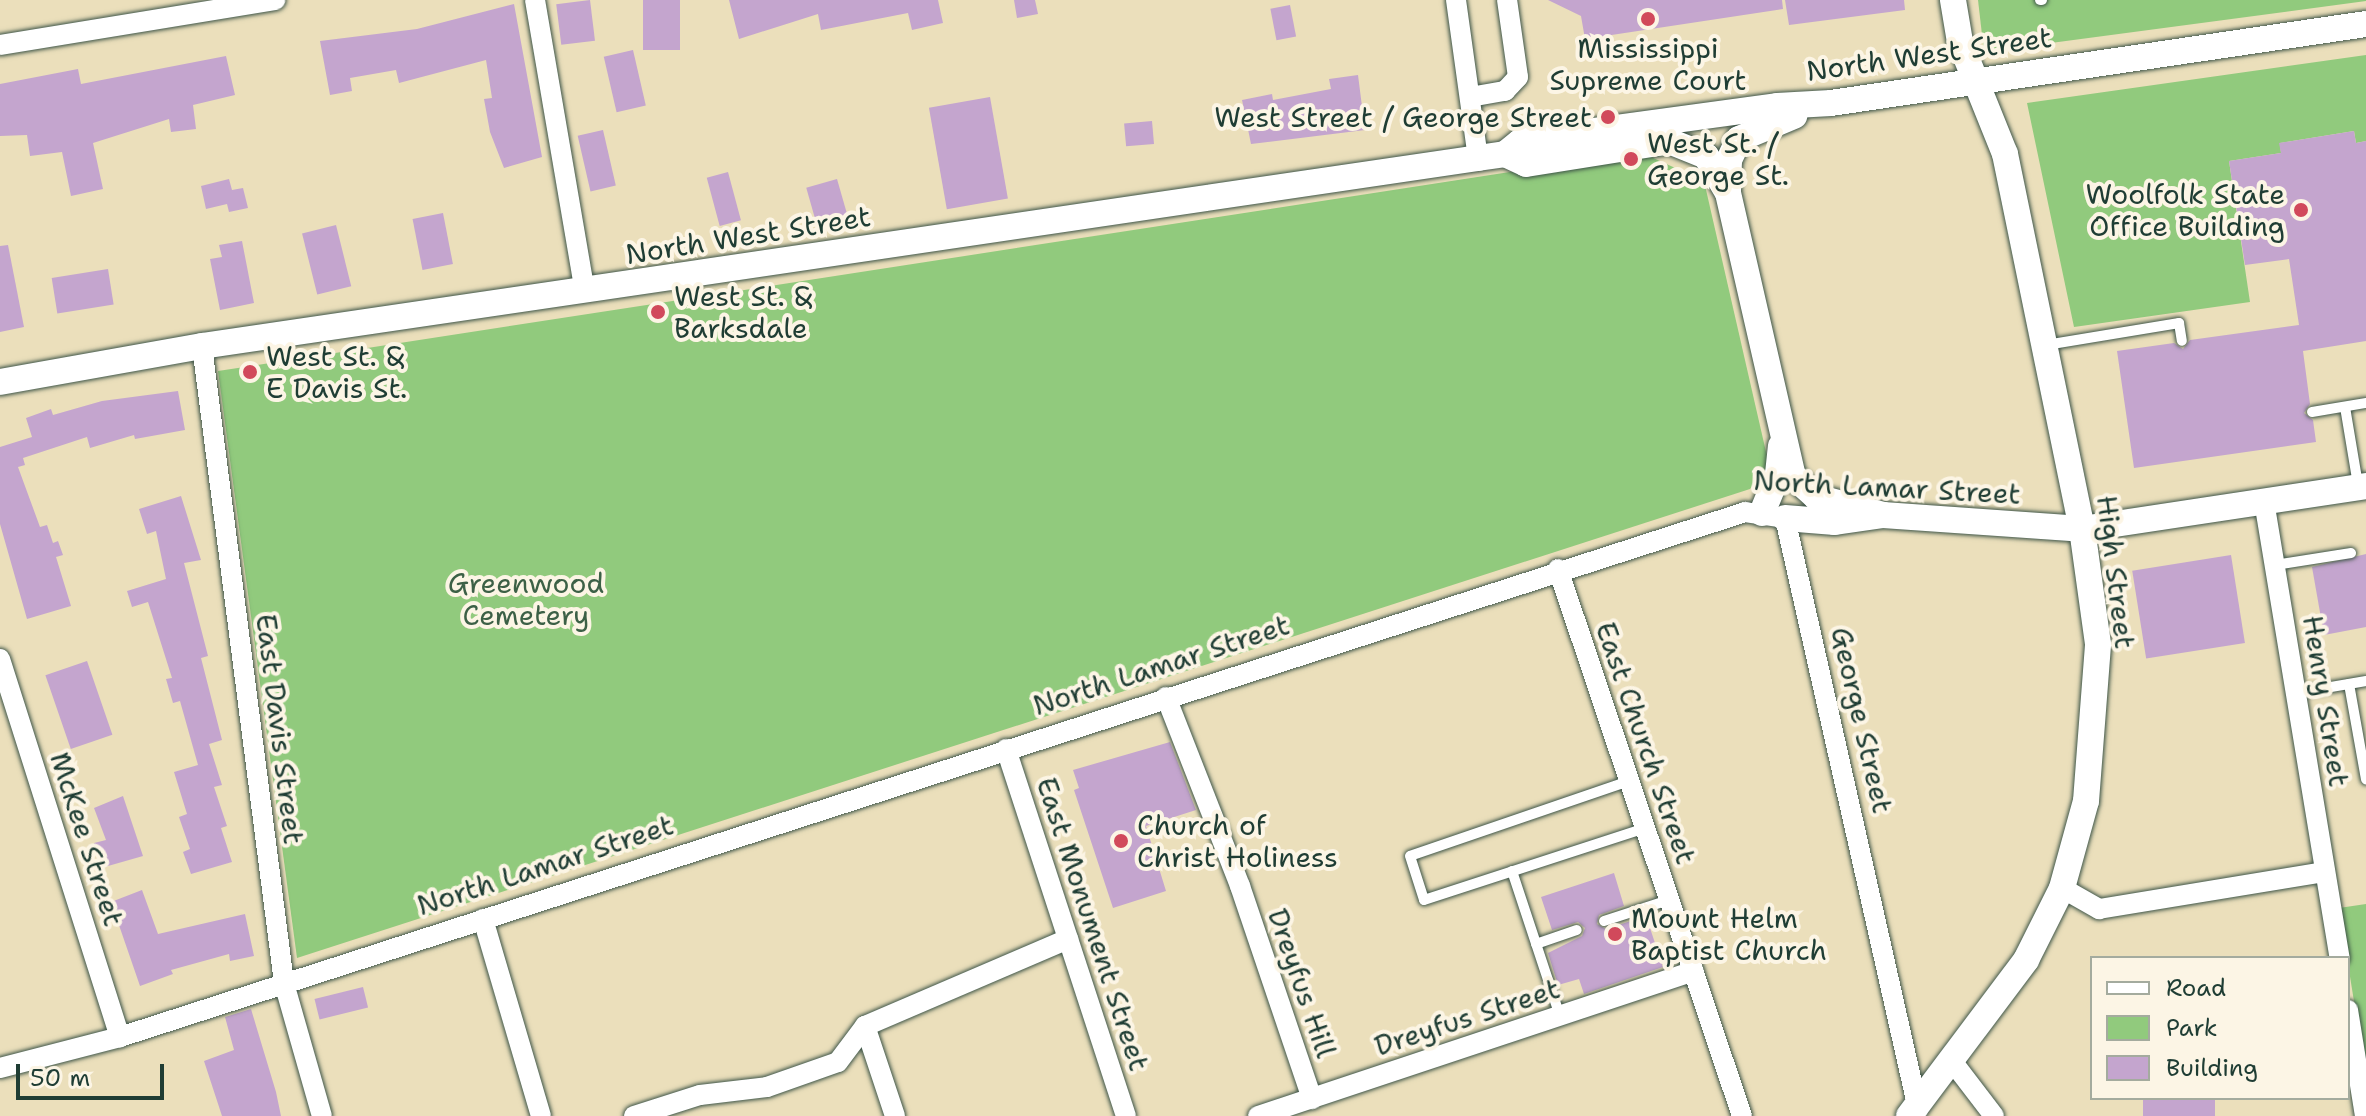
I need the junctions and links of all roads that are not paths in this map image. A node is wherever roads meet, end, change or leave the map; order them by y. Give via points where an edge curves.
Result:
1 (275, 0) edge
2 (535, 0) edge
3 (1456, 0) edge
4 (1507, 0) edge
5 (1953, 0) edge
6 (2366, 24) edge
7 (0, 45) edge
8 (1978, 81) junction
9 (1470, 97) junction
10 (1831, 103) junction
11 (1505, 154) junction
12 (1478, 158) junction
13 (1728, 193) junction
14 (585, 291) junction
15 (2182, 341) dead end
16 (202, 346) junction
17 (2044, 346) junction
18 (0, 382) edge
19 (2366, 403) edge
20 (2345, 407) junction
21 (2312, 412) dead end
22 (1781, 439) junction
23 (2362, 486) edge
24 (2264, 501) junction
25 (1883, 515) junction
26 (1773, 516) junction
27 (2082, 529) junction
28 (2351, 553) dead end
29 (2275, 565) junction
30 (1558, 569) junction
31 (0, 659) edge
32 (2366, 681) edge
33 (2349, 684) junction
34 (2296, 693) junction
35 (1166, 697) junction
36 (1006, 749) junction
37 (2366, 779) edge
38 (1629, 781) junction
39 (1645, 828) junction
40 (1512, 871) junction
41 (2325, 872) junction
42 (2062, 888) junction
43 (1669, 900) junction
44 (483, 919) junction
45 (1604, 921) dead end
46 (1577, 930) dead end
47 (1068, 939) junction
48 (1536, 944) junction
49 (2340, 956) edge
50 (1693, 971) junction
51 (284, 983) junction
52 (1560, 1016) junction
53 (2350, 1022) edge
54 (865, 1026) junction
55 (120, 1037) junction
56 (1952, 1061) junction
57 (0, 1068) edge
58 (1312, 1099) junction
59 (1913, 1112) edge
60 (322, 1116) edge
61 (541, 1116) edge
62 (634, 1116) edge
63 (895, 1116) edge
64 (1126, 1116) edge
65 (1258, 1116) edge
66 (1742, 1116) edge
67 (1994, 1116) edge
68 (2365, 1116) edge

1 - 7 street
2 - 14 street
3 - 9 street
4 - 9 street via 1518,77 1505,91
5 - 8 street, High Street via 1960,42
6 - 8 street, North West Street
8 - 10 street, North West Street
8 - 17 street, High Street via 2005,154
9 - 12 street
10 - 11 street, North West Street via 1764,107 1536,139 1520,142
10 - 13 street via 1762,125 1739,139 1729,160
11 - 12 street, North West Street
11 - 13 street, North West Street via 1526,164 1656,142 1694,148 1716,168
12 - 14 street, North West Street
13 - 22 street
14 - 16 street, North West Street
15 - 17 lane via 2179,323
16 - 18 street, North West Street
16 - 51 street, East Davis Street
17 - 27 street, High Street
19 - 20 lane
20 - 21 lane
20 - 23 lane
22 - 25 street via 1803,489
22 - 26 street
23 - 24 street, North Lamar Street
24 - 27 street, North Lamar Street
24 - 29 street, Henry Street
25 - 26 street, North Lamar Street via 1835,522
25 - 27 street, North Lamar Street
26 - 30 street, North Lamar Street via 1732,513
26 - 59 street, George Street via 1878,936
27 - 42 street, High Street via 2098,644 2086,801
28 - 29 lane
29 - 34 street, Henry Street
30 - 35 street, North Lamar Street
30 - 38 street, East Church Street
31 - 55 street, McKee Street
32 - 33 lane
33 - 34 lane
33 - 37 lane
34 - 41 street, Henry Street
35 - 36 street, North Lamar Street
35 - 58 street, Dreyfus Hill via 1240,886
36 - 44 street, North Lamar Street
36 - 47 street, East Monument Street
38 - 39 street, East Church Street
38 - 40 lane via 1410,856 1424,900
39 - 40 lane
39 - 43 street, East Church Street
40 - 48 lane
41 - 42 street via 2099,909
41 - 49 street, Henry Street
42 - 56 street, High Street via 2026,960
43 - 45 lane
43 - 50 street, East Church Street
44 - 51 street, North Lamar Street
44 - 61 street
46 - 48 lane
47 - 54 street
47 - 64 street, East Monument Street
48 - 52 lane
50 - 52 street, Dreyfus Street
50 - 66 street, East Church Street
51 - 55 street, North Lamar Street
51 - 60 street, East Davis Street
52 - 58 street, Dreyfus Street
53 - 68 street
54 - 62 street via 838,1062 767,1087 700,1095
54 - 63 street
55 - 57 street, North Lamar Street
56 - 59 street, High Street
56 - 67 street
58 - 65 street, Dreyfus Street

